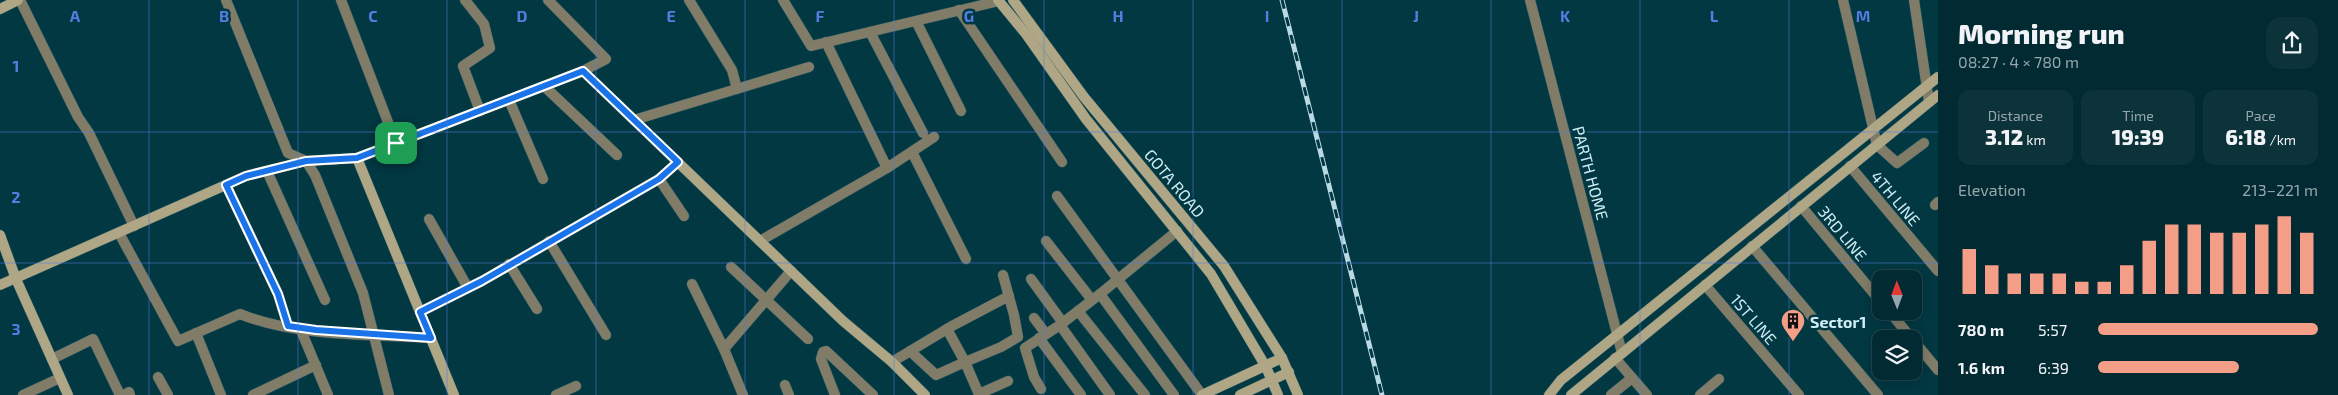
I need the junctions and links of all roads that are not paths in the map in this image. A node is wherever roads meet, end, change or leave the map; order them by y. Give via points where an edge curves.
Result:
1 (19, 0) edge
2 (226, 0) edge
3 (341, 0) edge
4 (465, 0) edge
5 (548, 0) edge
6 (689, 0) edge
7 (782, 0) edge
8 (998, 0) edge
9 (1013, 0) edge
10 (1530, 0) edge
11 (1843, 0) edge
12 (1914, 0) edge
13 (0, 8) edge
14 (959, 10) junction
15 (916, 20) junction
16 (870, 32) junction
17 (826, 42) junction
18 (809, 67) dead end
19 (583, 71) junction
20 (1938, 77) edge
21 (544, 86) junction
22 (1926, 86) junction
23 (737, 89) junction
24 (1938, 96) edge
25 (509, 100) junction
26 (1929, 102) junction
27 (480, 111) junction
28 (961, 111) dead end
29 (634, 120) junction
30 (1873, 129) junction
31 (923, 133) dead end
32 (934, 137) dead end
33 (396, 143) junction
34 (1924, 143) dead end
35 (1877, 145) junction
36 (912, 152) junction
37 (617, 155) dead end
38 (357, 158) junction
39 (306, 161) junction
40 (678, 162) junction
41 (1062, 162) dead end
42 (1850, 166) junction
43 (887, 168) junction
44 (267, 171) junction
45 (543, 179) dead end
46 (659, 179) junction
47 (226, 185) junction
48 (1057, 196) dead end
49 (1801, 206) junction
50 (684, 216) dead end
51 (428, 219) dead end
52 (134, 226) junction
53 (1177, 231) junction
54 (119, 233) junction
55 (0, 235) edge
56 (549, 241) junction
57 (760, 241) junction
58 (1046, 241) dead end
59 (1752, 246) junction
60 (966, 259) dead end
61 (509, 264) junction
62 (731, 267) dead end
63 (791, 271) junction
64 (1938, 271) edge
65 (1003, 275) dead end
66 (16, 278) junction
67 (1031, 279) dead end
68 (1118, 279) junction
69 (692, 284) dead end
70 (0, 285) edge
71 (1705, 285) junction
72 (468, 288) junction
73 (1872, 291) edge
74 (1009, 296) junction
75 (1096, 297) junction
76 (325, 300) dead end
77 (766, 300) junction
78 (537, 309) dead end
79 (1078, 310) junction
80 (420, 312) junction
81 (1034, 318) dead end
82 (1896, 320) edge
83 (1061, 324) junction
84 (288, 326) junction
85 (300, 328) junction
86 (947, 329) junction
87 (1905, 330) edge
88 (196, 333) junction
89 (373, 334) junction
90 (606, 335) dead end
91 (1617, 335) junction
92 (1043, 336) junction
93 (431, 338) junction
94 (808, 339) dead end
95 (724, 349) junction
96 (910, 351) junction
97 (1922, 351) edge
98 (1618, 355) junction
99 (1282, 358) junction
100 (52, 359) junction
101 (892, 362) junction
102 (965, 362) junction
103 (316, 366) junction
104 (1266, 366) junction
105 (1938, 370) edge
106 (1289, 372) junction
107 (158, 377) dead end
108 (60, 378) junction
109 (1632, 378) junction
110 (1719, 379) dead end
111 (1008, 381) dead end
112 (1272, 381) junction
113 (576, 386) dead end
114 (1041, 389) dead end
115 (23, 395) edge
116 (68, 395) edge
117 (122, 395) edge
118 (130, 395) edge
119 (168, 395) edge
120 (222, 395) edge
121 (253, 395) edge
122 (328, 395) edge
123 (389, 395) edge
124 (454, 395) edge
125 (556, 395) edge
126 (743, 395) edge
127 (835, 395) edge
128 (873, 395) edge
129 (925, 395) edge
130 (1081, 395) edge
131 (1110, 395) edge
132 (1146, 395) edge
133 (1174, 395) edge
134 (1202, 395) edge
135 (1240, 395) edge
136 (1278, 395) edge
137 (1298, 395) edge
138 (1549, 395) edge
139 (1571, 395) edge
140 (1611, 395) edge
141 (1647, 395) edge
142 (1700, 395) edge
143 (1799, 395) edge
144 (1878, 395) edge

1 - 13 street
1 - 52 street
2 - 39 street via 288,153
3 - 33 street
4 - 27 street via 484,24 490,48 463,66
5 - 19 street via 606,59
6 - 23 street via 732,70
7 - 17 street via 811,46
8 - 14 street
8 - 53 street, GOTA ROAD via 1086,119
9 - 99 street, GOTA ROAD via 1084,97 1224,266
10 - 91 street, PARTH HOME
11 - 30 street
12 - 22 street
14 - 15 street
14 - 41 street
15 - 16 street
15 - 28 street
16 - 17 street
16 - 31 street
17 - 43 street
18 - 23 street
19 - 21 street
19 - 29 street
20 - 22 street
21 - 25 street
21 - 37 street
22 - 26 street
22 - 30 street
23 - 29 street
24 - 26 street
25 - 27 street
25 - 45 street
26 - 35 street
27 - 33 street
29 - 40 street
30 - 35 street
30 - 91 street
32 - 36 street
33 - 38 street
34 - 35 street via 1897,163
35 - 42 street
36 - 43 street
36 - 60 street
38 - 39 street
38 - 80 street
39 - 44 street
39 - 89 street via 315,175 363,293
40 - 46 street
40 - 57 street
42 - 49 street
42 - 64 street, 4TH LINE
43 - 57 street
44 - 47 street
44 - 76 street
46 - 50 street
46 - 56 street
47 - 52 street
47 - 84 street via 278,294
48 - 68 street
49 - 59 street
49 - 73 street, 3RD LINE
51 - 72 street
52 - 54 street
53 - 68 street
53 - 104 street, GOTA ROAD via 1211,274
54 - 66 street
54 - 88 street via 178,341
55 - 66 street
56 - 61 street
56 - 90 street
57 - 63 street
58 - 75 street
59 - 71 street
59 - 144 street
61 - 72 street
61 - 78 street
62 - 77 street
63 - 77 street
63 - 101 street
65 - 74 street
66 - 70 street
66 - 100 street
67 - 83 street
68 - 75 street
68 - 134 street
69 - 95 street
71 - 98 street
71 - 143 street, 1ST LINE
72 - 80 street
74 - 86 street
74 - 102 street via 1018,337
75 - 79 street
75 - 133 street
77 - 94 street
77 - 95 street
79 - 83 street
79 - 132 street
80 - 93 street
81 - 92 street
82 - 87 street
83 - 92 street
83 - 131 street
84 - 85 street
84 - 88 street via 258,322 240,314
85 - 89 street
85 - 103 street
86 - 96 street
86 - 102 street
88 - 120 street
89 - 93 street
89 - 123 street
91 - 98 street, PARTH HOME
91 - 138 street via 1561,380
92 - 114 street via 1024,348
92 - 130 street
93 - 124 street
95 - 126 street
96 - 101 street
96 - 102 street via 936,376
97 - 105 street
98 - 109 street
98 - 139 street
99 - 104 street
99 - 106 street, GOTA ROAD
100 - 108 street
100 - 117 street via 93,339
101 - 129 street
102 - 111 street via 978,392
103 - 121 street
103 - 122 street
104 - 112 street, GOTA ROAD
104 - 134 street
106 - 112 street
106 - 137 street, GOTA ROAD
107 - 119 street
108 - 115 street
108 - 116 street
109 - 140 street
109 - 141 street
110 - 142 street
112 - 135 street
112 - 136 street, GOTA ROAD
113 - 125 street
117 - 118 street via 128,392
127 - 128 street via 822,359 826,351

